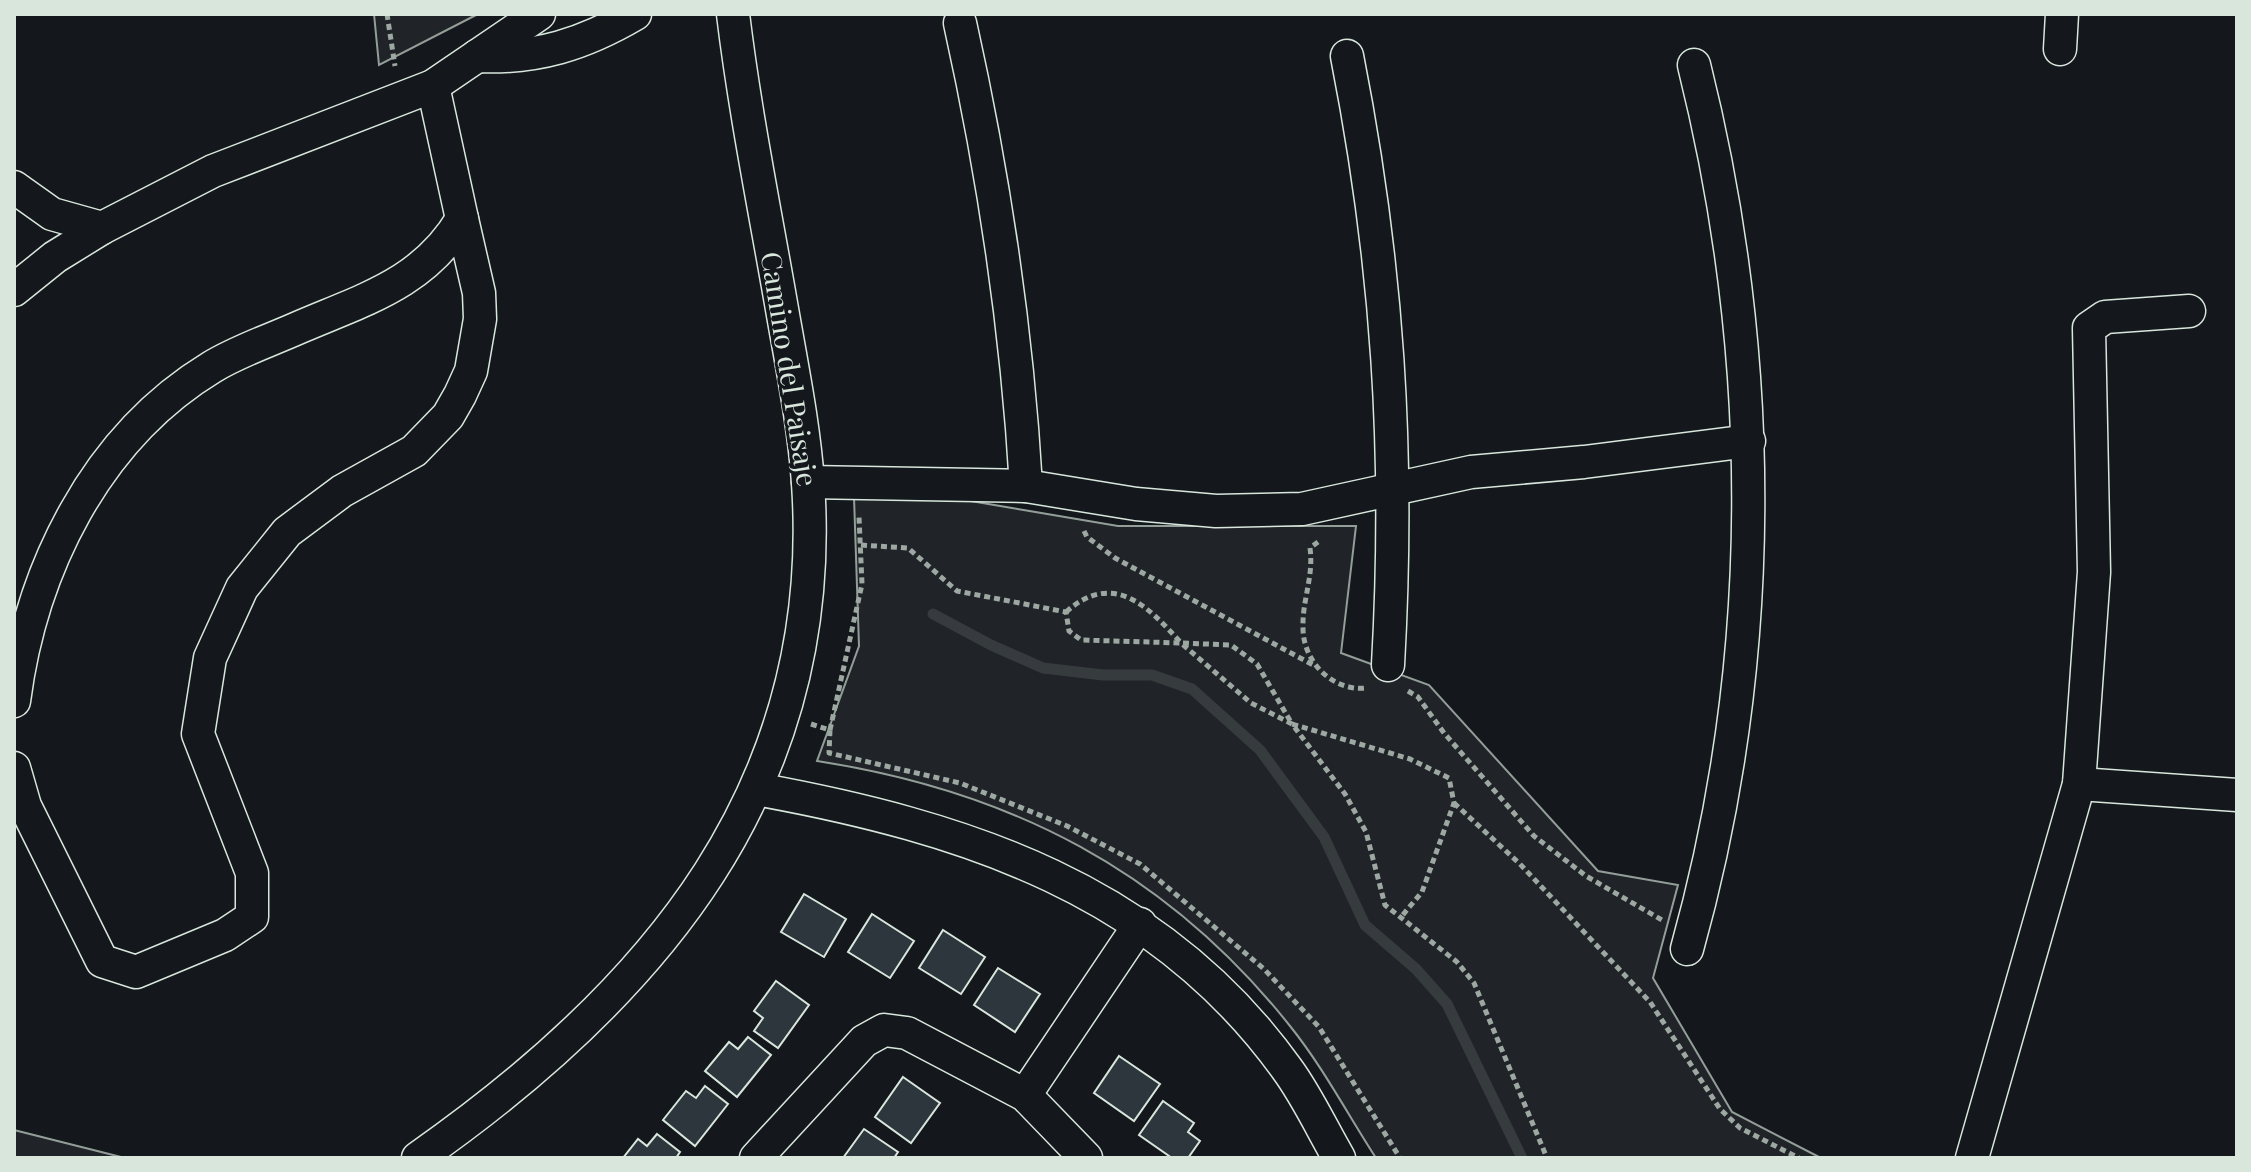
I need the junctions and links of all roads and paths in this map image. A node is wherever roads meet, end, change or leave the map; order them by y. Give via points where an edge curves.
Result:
1 (387, 14) edge
2 (539, 14) edge
3 (635, 14) edge
4 (733, 14) edge
5 (2062, 14) edge
6 (960, 23) dead end
7 (2060, 49) dead end
8 (477, 56) junction
9 (1347, 56) dead end
10 (1694, 65) dead end
11 (433, 86) junction
12 (400, 99) junction
13 (14, 187) edge
14 (462, 219) junction
15 (102, 228) junction
16 (14, 290) edge
17 (2189, 311) dead end
18 (1749, 441) junction
19 (808, 482) junction
20 (856, 484) junction
21 (1026, 486) junction
22 (1395, 490) junction
23 (1067, 493) junction
24 (1334, 502) junction
25 (861, 545) junction
26 (1066, 612) junction
27 (1181, 643) junction
28 (1316, 667) junction
29 (1389, 680) junction
30 (14, 701) edge
31 (1292, 724) junction
32 (830, 730) dead end
33 (14, 768) edge
34 (2079, 784) junction
35 (756, 789) junction
36 (2237, 795) edge
37 (1454, 803) junction
38 (1401, 917) junction
39 (1140, 924) junction
40 (1689, 942) joint
41 (1025, 1095) junction
42 (418, 1158) edge
43 (756, 1158) edge
44 (1086, 1158) edge
45 (1339, 1158) edge
46 (1547, 1158) edge
47 (1799, 1158) edge
48 (1972, 1158) edge

1 - 12 path
2 - 8 street
3 - 8 street via 564,49
4 - 19 street, Camino del Paisaje
5 - 7 street
6 - 21 street via 1003,242
8 - 11 street
9 - 22 street via 1387,316
10 - 18 street via 1735,266
11 - 12 street
11 - 14 street
12 - 15 street via 213,171
13 - 15 street via 52,214
14 - 30 street via 445,247 401,283 212,367 124,445 71,518 49,562 31,609
14 - 33 street via 480,319 471,371 448,416 414,451 342,491 287,532 242,588 210,658 198,734 252,873 252,917 225,935 136,972 102,961 25,806
15 - 16 street
17 - 34 street via 2105,317 2089,328 2094,572
18 - 22 street via 1471,472
18 - 40 street via 1739,690
19 - 20 street
19 - 35 street, Camino del Paisaje via 811,550 800,654 786,715
20 - 21 street
20 - 25 path
21 - 23 street
22 - 24 street
22 - 29 street
23 - 24 street via 1216,511 1302,509
23 - 28 path via 1087,537 1115,558
24 - 28 path via 1333,519 1310,548 1313,571 1303,629
25 - 26 path via 908,548 957,591
25 - 32 path via 862,584
26 - 27 path via 1069,631 1081,640
26 - 27 path via 1093,594 1118,594 1148,606
27 - 31 path via 1251,703
27 - 31 path via 1231,645 1257,664
28 - 29 path via 1336,685 1357,690
29 - 40 path via 1418,697 1534,836
31 - 37 path via 1410,759 1449,778
31 - 38 path via 1345,794 1366,832 1385,905
34 - 36 street
34 - 48 street
35 - 39 street via 908,821 1006,854 1080,888
35 - 42 street, Camino del Paisaje via 713,867 636,971 522,1079
37 - 38 path via 1422,892
37 - 47 path via 1520,864 1650,1002 1720,1109 1740,1128
38 - 46 path via 1457,962 1474,983
39 - 41 street
39 - 45 street via 1206,977 1264,1038
41 - 43 street via 907,1033 884,1030 864,1041
41 - 44 street

